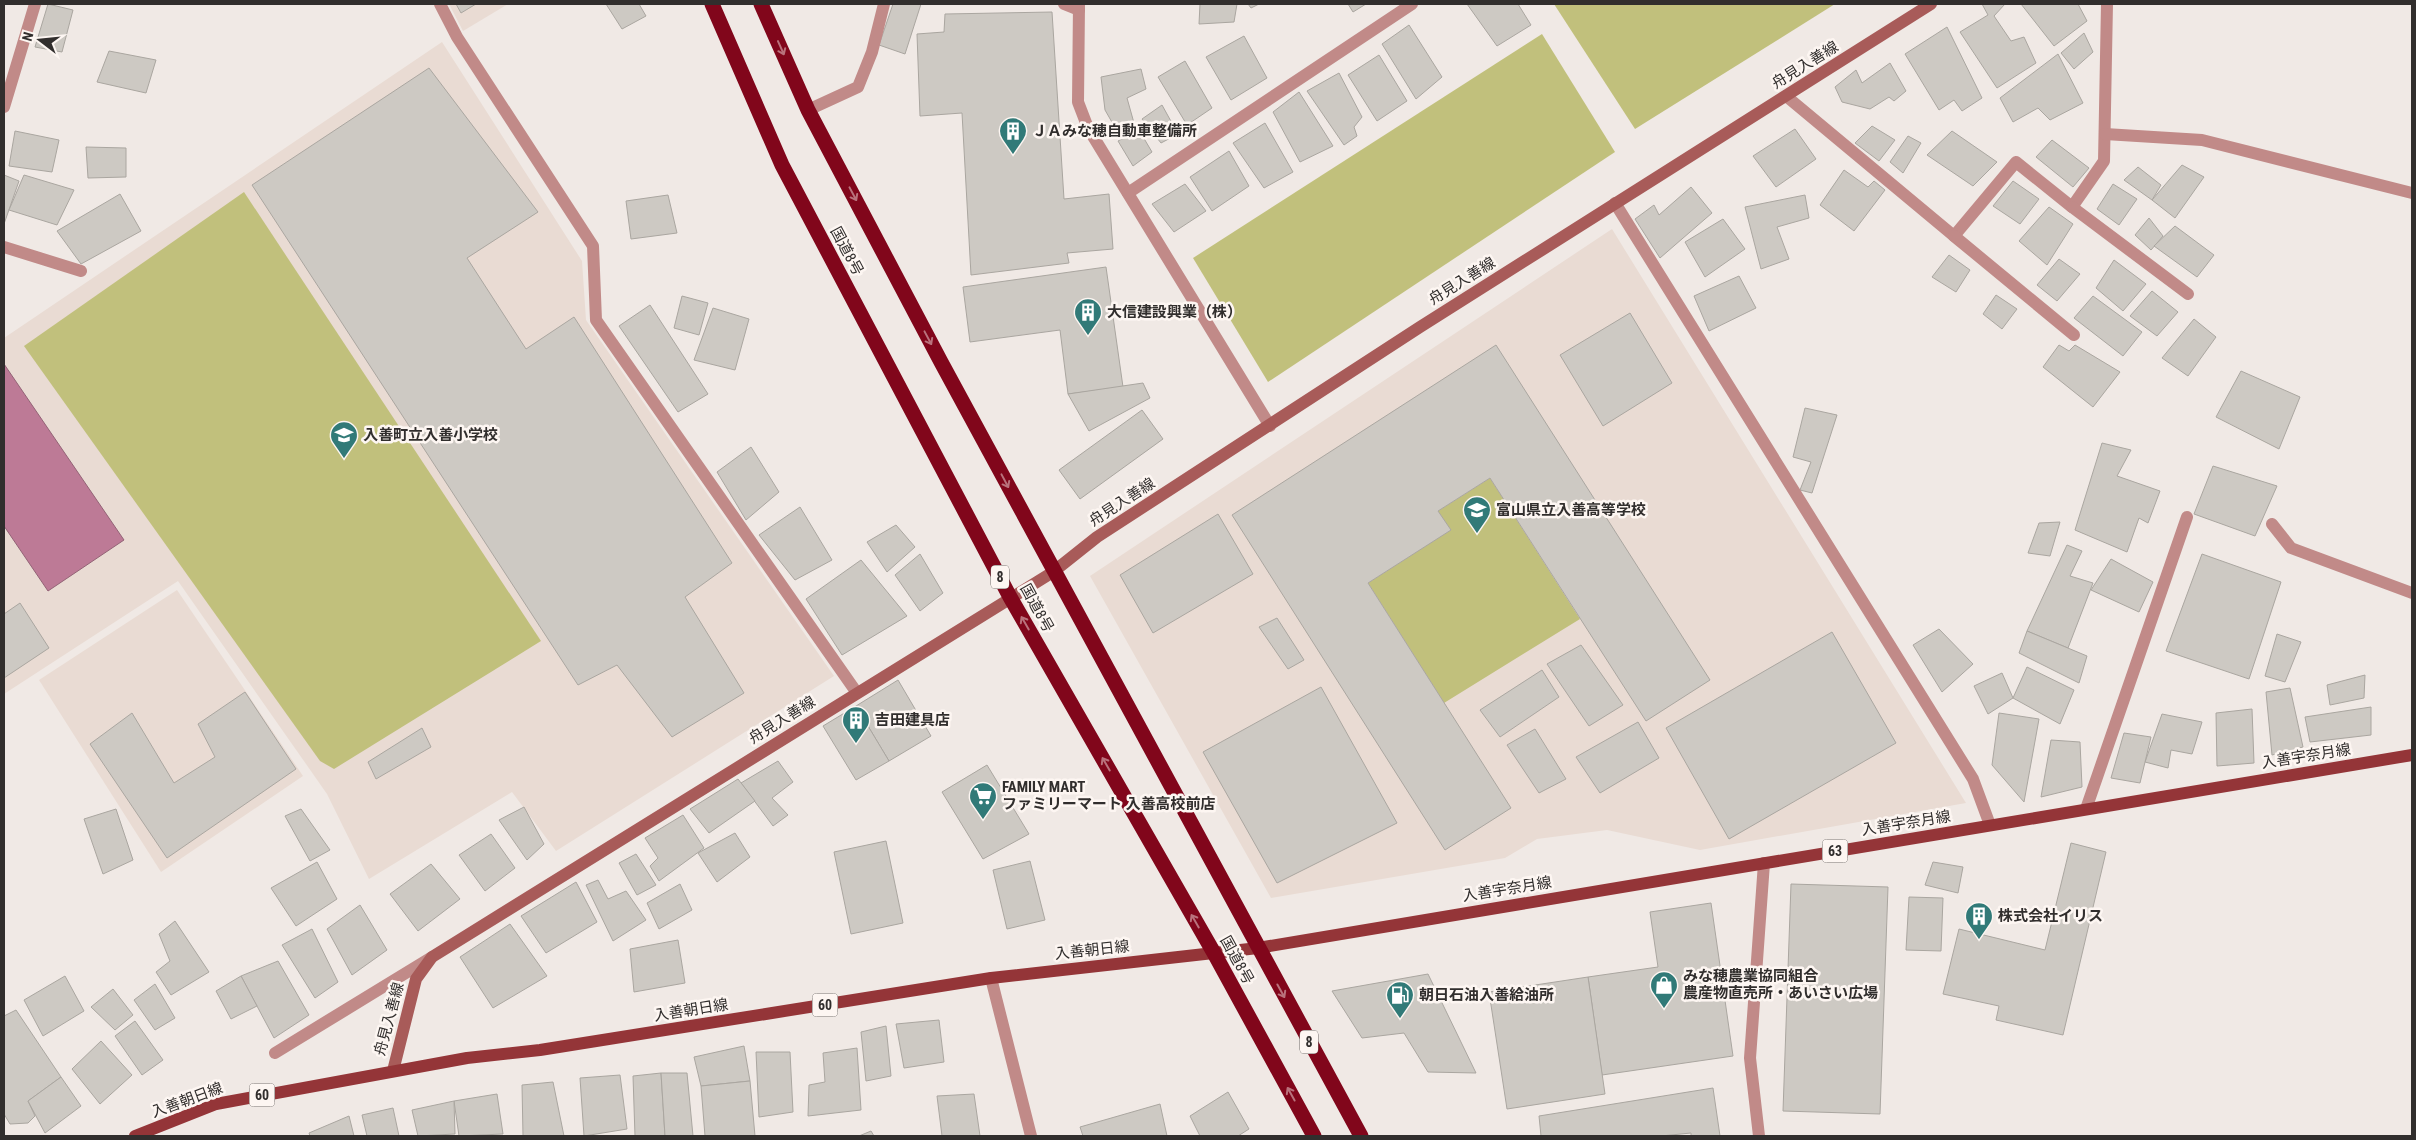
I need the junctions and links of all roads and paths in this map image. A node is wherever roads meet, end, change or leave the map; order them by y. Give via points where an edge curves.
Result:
1 (35, 4) edge
2 (440, 4) edge
3 (712, 4) edge
4 (761, 4) edge
5 (884, 4) edge
6 (1064, 4) edge
7 (1412, 4) edge
8 (1931, 4) edge
9 (2107, 4) edge
10 (1079, 7) edge
11 (1786, 96) junction
12 (4, 107) edge
13 (808, 110) junction
14 (2105, 134) junction
15 (2412, 193) edge
16 (1128, 194) junction
17 (1615, 204) junction
18 (2072, 207) junction
19 (1954, 236) junction
20 (4, 247) edge
21 (81, 271) dead end
22 (2188, 294) dead end
23 (2074, 336) dead end
24 (1270, 426) junction
25 (2187, 517) dead end
26 (2272, 524) dead end
27 (1053, 572) junction
28 (2412, 593) edge
29 (1010, 597) junction
30 (857, 693) junction
31 (2412, 755) edge
32 (2086, 809) junction
33 (1990, 825) junction
34 (1764, 863) junction
35 (1258, 948) junction
36 (1214, 953) junction
37 (432, 957) junction
38 (991, 978) junction
39 (275, 1053) dead end
40 (392, 1071) junction
41 (1029, 1135) edge
42 (136, 1136) edge
43 (1314, 1136) edge
44 (1362, 1136) edge
45 (1759, 1136) edge

1 - 12 street
2 - 30 street via 457,37 593,246 596,320
3 - 29 highway, 国道8号 / 8 via 782,165
4 -> 13 highway, 国道8号 / 8
5 - 13 street via 872,52 858,87
6 - 10 street
7 - 16 street
8 - 11 main road, 舟見入善線
9 - 14 street
10 - 16 street via 1078,102 1088,128
11 - 17 main road, 舟見入善線
11 - 19 street
13 -> 27 highway, 国道8号 / 8
14 - 15 street via 2202,140
14 - 18 street via 2104,161
16 - 24 street
17 - 24 main road, 舟見入善線
17 - 33 street via 1973,779
18 - 19 street via 2016,162
18 - 22 street
19 - 23 street
20 - 21 street
24 - 27 main road, 舟見入善線 via 1097,537
25 - 32 street
26 - 28 street via 2291,548
27 - 29 main road, 舟見入善線
27 - 35 highway, 国道8号 / 8
29 - 30 main road, 舟見入善線
36 -> 29 highway, 国道8号 / 8
30 - 37 main road, 舟見入善線
31 - 32 main road, 入善宇奈月線 / 63
32 - 33 main road, 入善宇奈月線 / 63
33 - 34 main road, 入善宇奈月線 / 63
34 - 35 main road, 入善宇奈月線 / 63
34 - 45 street via 1750,1058
35 - 36 main road, 入善朝日線 / 60
35 -> 44 highway, 国道8号 / 8
36 - 38 main road, 入善朝日線 / 60
43 -> 36 highway, 国道8号 / 8
37 - 39 street
37 - 40 main road, 舟見入善線 via 416,979
38 - 40 main road, 入善朝日線 / 60
38 - 41 street
40 - 42 main road, 入善朝日線 / 60 via 216,1104

